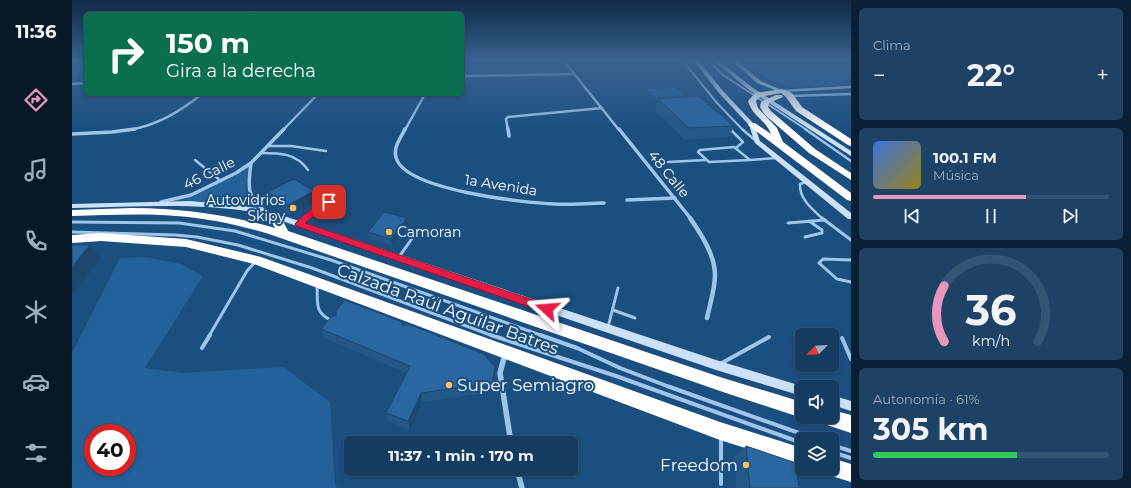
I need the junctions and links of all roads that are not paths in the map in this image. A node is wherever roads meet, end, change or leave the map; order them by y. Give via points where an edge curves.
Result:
1 (582, 84) edge
2 (701, 84) edge
3 (714, 84) edge
4 (736, 84) edge
5 (744, 84) edge
6 (762, 84) edge
7 (851, 86) edge
8 (782, 94) junction
9 (851, 94) edge
10 (199, 96) edge
11 (316, 96) edge
12 (425, 96) edge
13 (602, 108) junction
14 (752, 125) junction
15 (728, 127) edge
16 (72, 134) edge
17 (509, 136) dead end
18 (757, 142) junction
19 (779, 143) junction
20 (851, 143) edge
21 (268, 146) junction
22 (736, 148) junction
23 (326, 151) dead end
24 (261, 152) junction
25 (851, 154) edge
26 (777, 158) junction
27 (195, 160) dead end
28 (705, 160) junction
29 (750, 160) junction
30 (851, 161) edge
31 (668, 162) dead end
32 (251, 163) junction
33 (810, 167) junction
34 (308, 170) dead end
35 (851, 177) edge
36 (221, 181) junction
37 (807, 182) junction
38 (851, 189) edge
39 (674, 198) junction
40 (851, 198) edge
41 (627, 200) dead end
42 (329, 202) dead end
43 (604, 202) dead end
44 (151, 204) junction
45 (72, 206) edge
46 (72, 213) edge
47 (272, 215) junction
48 (851, 217) edge
49 (825, 220) junction
50 (809, 221) junction
51 (72, 222) edge
52 (788, 223) dead end
53 (299, 224) junction
54 (72, 232) edge
55 (284, 234) junction
56 (413, 237) dead end
57 (72, 238) edge
58 (806, 238) dead end
59 (851, 240) edge
60 (398, 259) junction
61 (257, 260) junction
62 (851, 260) edge
63 (317, 282) junction
64 (851, 282) edge
65 (618, 288) dead end
66 (613, 310) junction
67 (635, 318) dead end
68 (707, 318) dead end
69 (337, 322) edge
70 (607, 329) junction
71 (769, 337) dead end
72 (842, 338) dead end
73 (202, 348) dead end
74 (506, 352) junction
75 (851, 359) edge
76 (716, 365) junction
77 (795, 389) edge
78 (839, 402) edge
79 (851, 406) edge
80 (795, 408) edge
81 (839, 420) edge
82 (851, 424) edge
83 (720, 431) junction
84 (796, 432) edge
85 (510, 436) edge
86 (795, 440) edge
87 (839, 447) edge
88 (851, 451) edge
89 (839, 454) edge
90 (795, 455) edge
91 (851, 458) edge
92 (839, 469) edge
93 (851, 473) edge
94 (519, 476) edge
95 (721, 484) dead end
96 (522, 488) edge

1 - 13 street, 48 Calle
2 - 18 lane via 741,130
3 - 14 main road
4 - 30 lane
5 - 25 main road
6 - 8 main road
7 - 8 street
8 - 9 street
8 - 19 highway via 758,96 752,101 754,109 773,128
8 - 20 highway via 799,109
8 - 35 highway via 765,102 764,107 768,113 812,150
10 - 16 street via 174,114 141,128 109,133
11 - 21 street, 46 Calle
12 - 43 street, 1a Avenida via 394,152 400,165 420,178 484,195 552,204
13 - 17 street via 508,117 506,119
13 - 39 street, 48 Calle
14 - 18 main road
14 - 19 highway
15 - 22 lane via 743,142
18 - 26 main road
19 - 33 highway
21 - 23 lane
21 - 24 street, 46 Calle
22 - 28 lane via 698,151
22 - 29 lane
24 - 32 street, 46 Calle
24 - 34 lane via 292,155 304,163
26 - 29 lane
26 - 37 main road
27 - 36 lane
28 - 29 lane
28 - 31 lane
32 - 36 street, 46 Calle
32 - 47 street, 46 Calle via 248,191 257,205
33 - 38 highway
33 - 40 highway
36 - 44 street, 46 Calle via 191,195
37 - 48 main road
37 - 49 lane via 800,184 799,193
39 - 41 street
39 - 68 street, 48 Calle via 702,236 712,263 715,274
42 - 53 lane
44 - 45 main road
44 - 47 main road via 213,204
46 - 55 highway, Calzada Raúl Aguilar Batres via 143,211 191,214 243,222
47 - 53 main road
47 - 55 highway
49 - 50 lane
49 - 59 lane
50 - 52 lane
50 - 58 lane via 822,230 822,233
51 - 84 lane via 179,223 235,232 282,244 562,343 667,386
53 - 60 main road
54 - 86 lane via 175,235 238,245 312,268 513,343 616,376
55 - 80 highway, Calzada Raúl Aguilar Batres
56 - 60 lane
57 - 61 highway, Calzada Raúl Aguilar Batres via 101,237 186,243
60 - 70 main road
61 - 63 highway, Calzada Raúl Aguilar Batres
61 - 73 lane via 247,271
62 - 64 lane via 823,260 819,263 831,276
63 - 69 lane via 320,314
63 - 74 highway, Calzada Raúl Aguilar Batres via 421,323
65 - 66 lane
66 - 67 lane
66 - 70 lane
70 - 76 main road
71 - 76 lane via 750,346 740,355
72 - 75 lane
74 - 83 highway, Calzada Raúl Aguilar Batres
74 - 85 street via 500,374
76 - 77 main road
78 - 79 main road
81 - 82 highway
83 - 90 highway, Calzada Raúl Aguilar Batres
83 - 95 lane
87 - 88 lane
89 - 91 lane
92 - 93 highway
94 - 96 street

